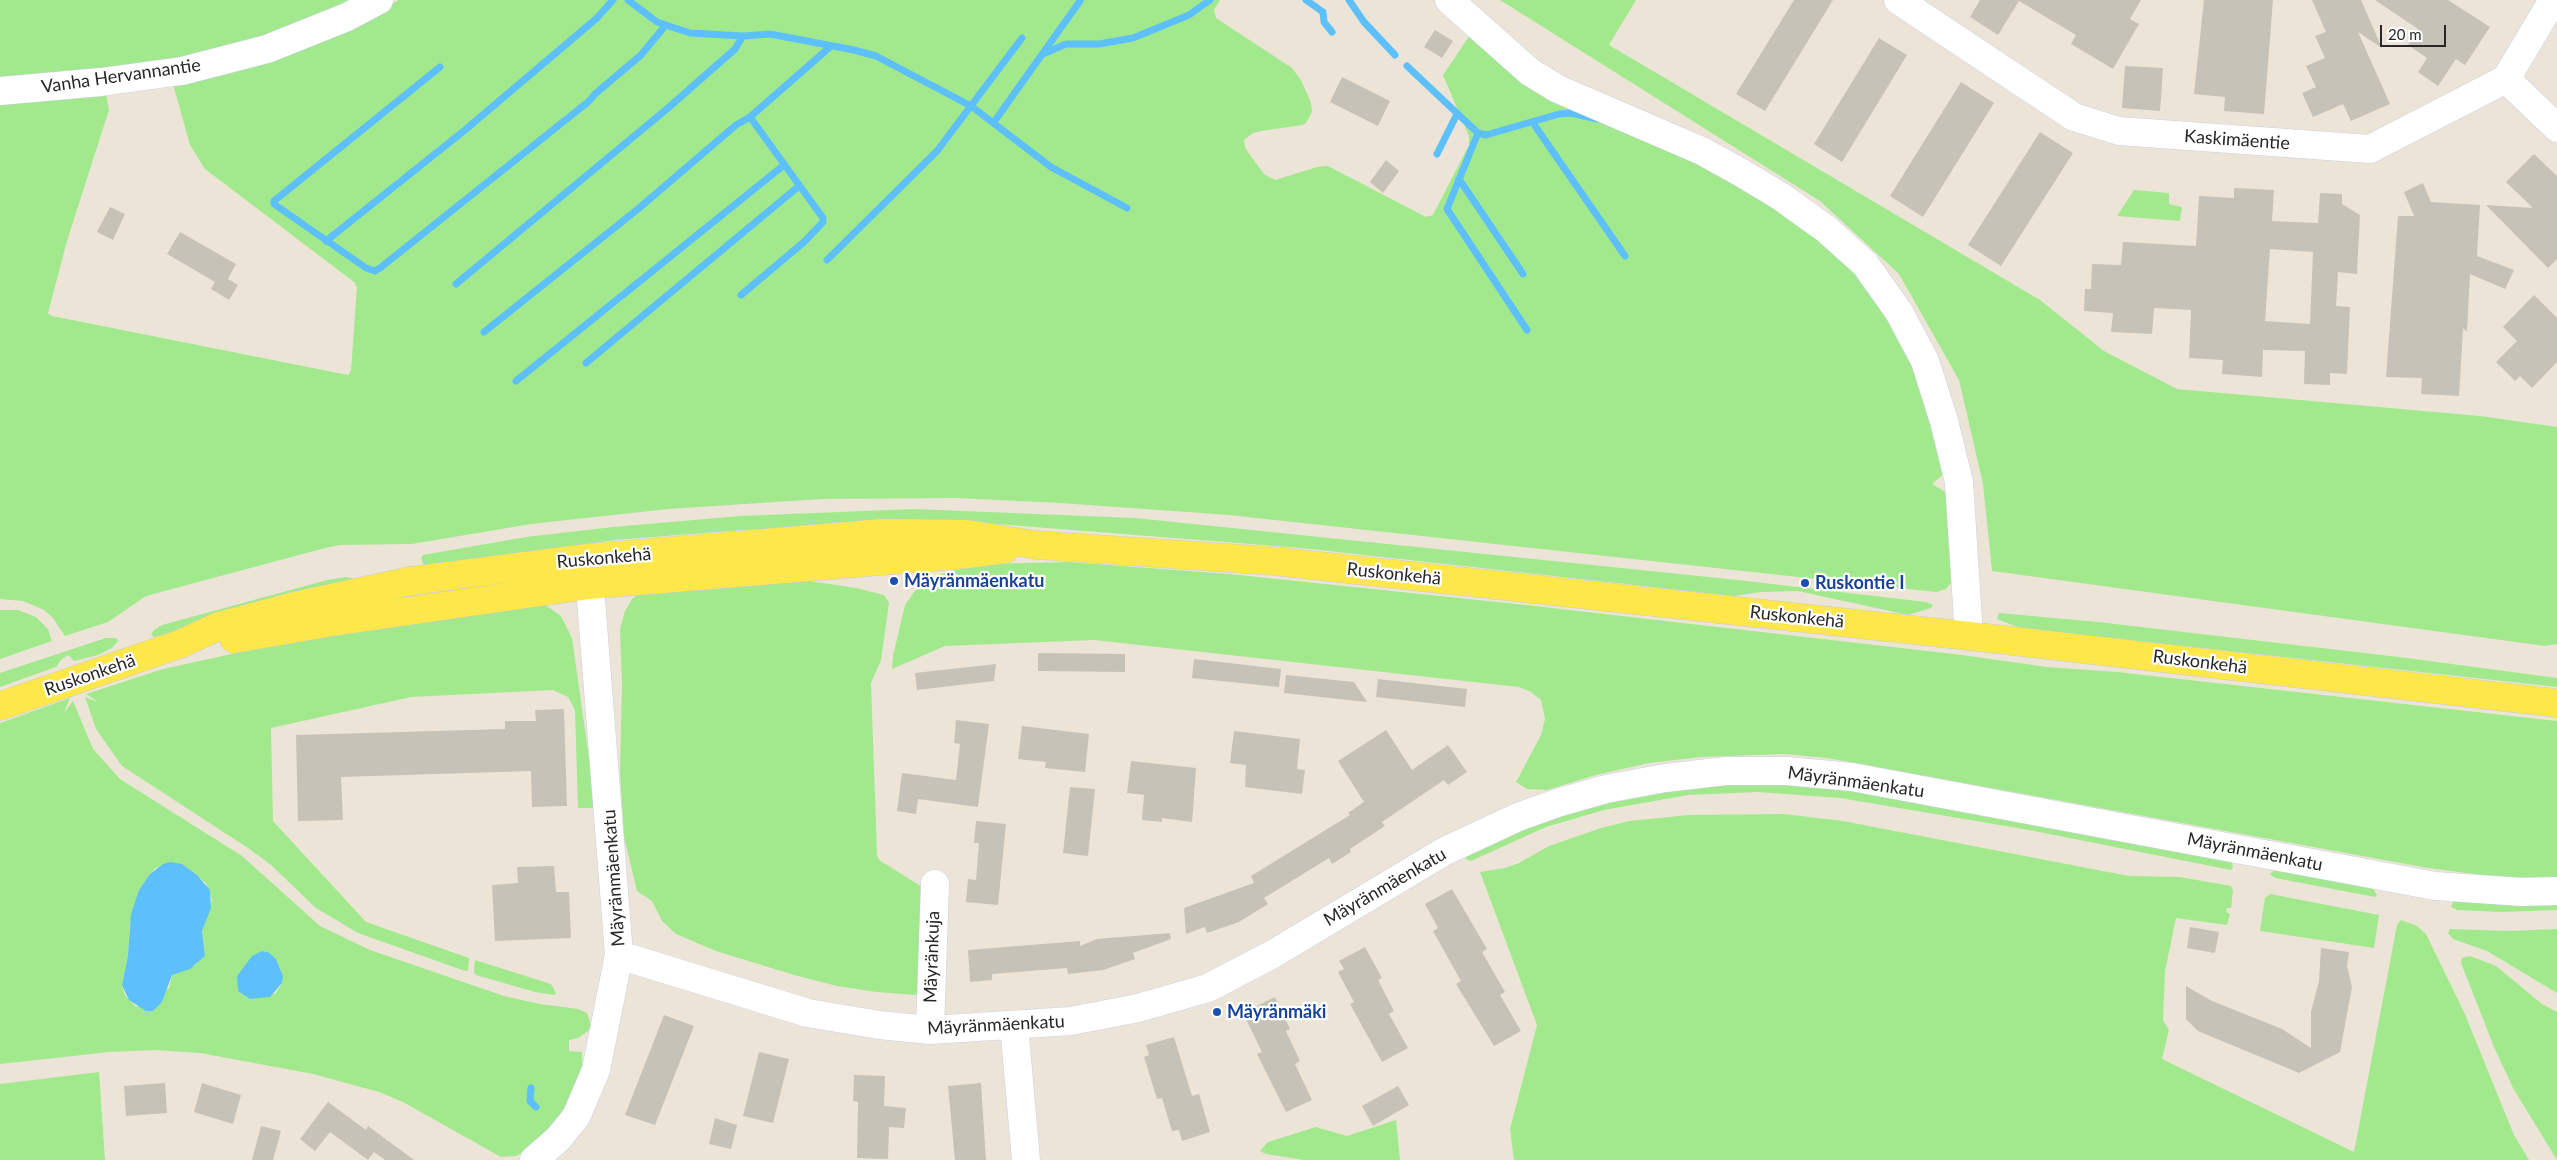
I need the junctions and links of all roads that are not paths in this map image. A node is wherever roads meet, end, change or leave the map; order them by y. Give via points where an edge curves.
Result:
1 (379, 0) edge
2 (1449, 0) edge
3 (1898, 0) edge
4 (2553, 0) edge
5 (2506, 79) junction
6 (0, 91) edge
7 (2557, 128) edge
8 (1036, 544) junction
9 (588, 558) junction
10 (589, 585) junction
11 (1970, 636) junction
12 (180, 644) junction
13 (2557, 702) edge
14 (0, 706) edge
15 (935, 884) dead end
16 (2557, 891) edge
17 (619, 955) junction
18 (1014, 1025) junction
19 (930, 1030) junction
20 (534, 1160) edge
21 (1026, 1160) edge

1 - 6 street, Vanha Hervannantie via 347,17 267,49 182,71
2 - 11 street via 1530,72 1558,88 1702,151 1740,172 1826,228 1865,264 1899,312 1925,361 1944,421 1959,482
3 - 5 street, Kaskimäentie via 2074,117 2118,131 2370,149
4 - 5 street
5 - 7 street
8 - 9 main road, Ruskonkehä via 967,534 883,533
8 - 10 main road, Ruskonkehä via 967,554
8 - 11 main road, Ruskonkehä via 1273,561
9 - 10 street, Mäyränmäenkatu
9 - 12 main road, Ruskonkehä via 410,581 219,626
10 - 12 main road, Ruskonkehä via 233,639
10 - 17 street, Mäyränmäenkatu
11 - 13 main road, Ruskonkehä
12 - 14 main road, Ruskonkehä
15 - 19 street, Mäyränkuja
16 - 18 street, Mäyränmäenkatu via 2435,886 1852,777 1787,771 1726,771 1665,778 1606,790 1557,802 1518,817 1445,851 1273,954 1208,988 1138,1008 1071,1021
17 - 19 street, Mäyränmäenkatu via 808,1014
17 - 20 street via 596,1070 576,1117
18 - 19 street, Mäyränmäenkatu
18 - 21 street

